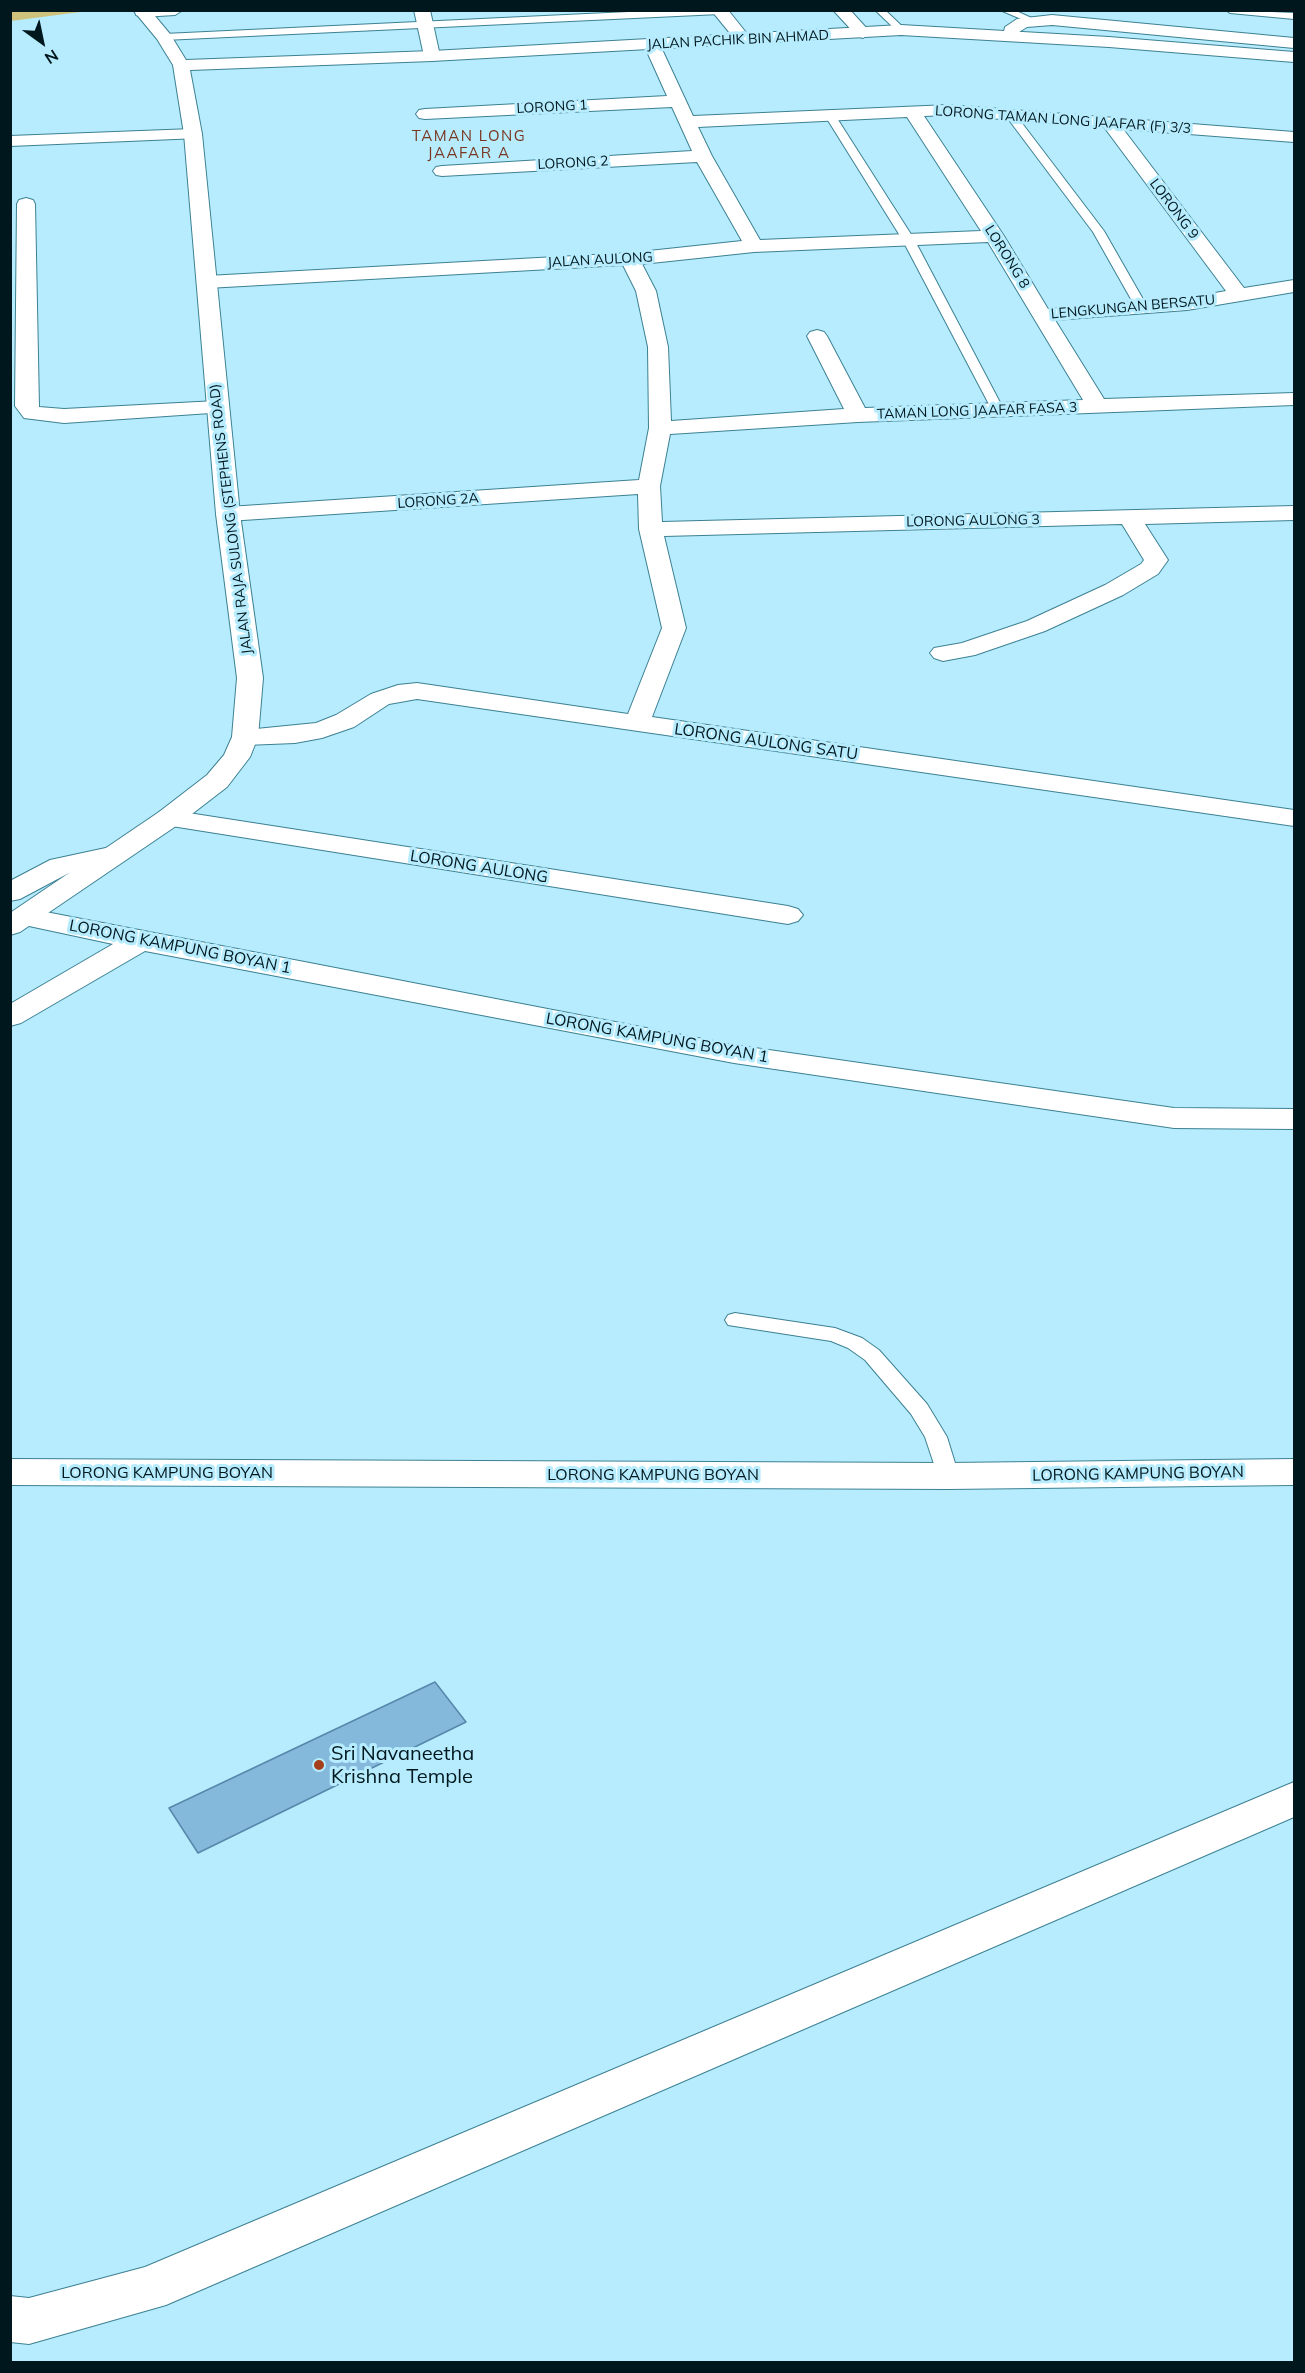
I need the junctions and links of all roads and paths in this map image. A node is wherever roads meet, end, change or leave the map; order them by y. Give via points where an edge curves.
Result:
1 (175, 10) edge
2 (840, 10) edge
3 (879, 10) edge
4 (1004, 10) edge
5 (1230, 10) edge
6 (141, 11) edge
7 (719, 11) edge
8 (1056, 15) edge
9 (424, 17) edge
10 (1031, 20) junction
11 (1291, 27) edge
12 (901, 30) junction
13 (863, 33) junction
14 (1011, 36) junction
15 (164, 37) junction
16 (744, 40) junction
17 (652, 45) junction
18 (432, 56) junction
19 (1294, 57) edge
20 (182, 65) junction
21 (679, 101) junction
22 (912, 111) junction
23 (425, 114) dead end
24 (829, 114) junction
25 (1011, 116) junction
26 (687, 122) junction
27 (1109, 122) junction
28 (193, 134) junction
29 (1294, 137) edge
30 (10, 141) edge
31 (703, 156) junction
32 (442, 171) dead end
33 (26, 204) dead end
34 (994, 236) junction
35 (909, 239) junction
36 (754, 246) junction
37 (630, 259) junction
38 (207, 282) junction
39 (1294, 286) edge
40 (1240, 296) junction
41 (1142, 308) junction
42 (1043, 315) junction
43 (817, 336) dead end
44 (1294, 399) edge
45 (1097, 406) junction
46 (217, 407) junction
47 (998, 410) junction
48 (858, 416) junction
49 (660, 428) junction
50 (649, 486) junction
51 (1294, 513) edge
52 (228, 514) junction
53 (1129, 517) junction
54 (651, 529) junction
55 (943, 653) dead end
56 (637, 723) junction
57 (245, 737) junction
58 (169, 818) junction
59 (1294, 818) edge
60 (16, 912) edge
61 (788, 915) dead end
62 (140, 941) junction
63 (10, 1017) edge
64 (1294, 1119) edge
65 (735, 1320) dead end
66 (10, 1472) edge
67 (1294, 1472) edge
68 (948, 1476) junction
69 (1294, 1799) edge
70 (10, 2319) edge

1 - 6 street
2 - 13 street
3 - 12 lane
4 - 10 lane
5 - 11 lane
6 - 15 street, JALAN RAJA SULONG (STEPHENS ROAD)
7 - 9 lane
7 - 16 street
8 - 10 street
8 - 11 street
9 - 15 lane
9 - 18 street
10 - 14 street via 1011,30
12 - 13 street, JALAN PACHIK BIN AHMAD
12 - 14 street, JALAN PACHIK BIN AHMAD
13 - 16 street, JALAN PACHIK BIN AHMAD
14 - 19 street, JALAN PACHIK BIN AHMAD
15 - 20 street, JALAN RAJA SULONG (STEPHENS ROAD)
16 - 17 street, JALAN PACHIK BIN AHMAD
17 - 18 street, JALAN PACHIK BIN AHMAD
17 - 21 street
18 - 20 street, JALAN PACHIK BIN AHMAD
20 - 28 street, JALAN RAJA SULONG (STEPHENS ROAD)
21 - 23 street, LORONG 1
21 - 26 street
22 - 24 street, LORONG TAMAN LONG JAAFAR (F) 3/3
22 - 25 street, LORONG TAMAN LONG JAAFAR (F) 3/3
22 - 34 street, LORONG 8
24 - 26 street, LORONG TAMAN LONG JAAFAR (F) 3/3
24 - 35 lane
25 - 27 street, LORONG TAMAN LONG JAAFAR (F) 3/3
25 - 41 lane via 1098,231
26 - 31 street
27 - 29 street, LORONG TAMAN LONG JAAFAR (F) 3/3
27 - 40 street, LORONG 9
28 - 30 street
28 - 38 street, JALAN RAJA SULONG (STEPHENS ROAD)
31 - 32 street, LORONG 2
31 - 36 street
33 - 46 street via 26,406 32,413 64,416
34 - 35 street, JALAN AULONG
34 - 42 street, LORONG 8
35 - 36 street, JALAN AULONG
35 - 47 lane
36 - 37 street, JALAN AULONG
37 - 38 street, JALAN AULONG
37 - 49 street via 646,291 658,347
38 - 46 street, JALAN RAJA SULONG (STEPHENS ROAD)
39 - 40 street, LENGKUNGAN BERSATU
40 - 41 street, LENGKUNGAN BERSATU
41 - 42 street, LENGKUNGAN BERSATU
42 - 45 street, LORONG 8
43 - 48 street
44 - 45 street, TAMAN LONG JAAFAR FASA 3
45 - 47 street, TAMAN LONG JAAFAR FASA 3
46 - 52 street, JALAN RAJA SULONG (STEPHENS ROAD)
47 - 48 street, TAMAN LONG JAAFAR FASA 3
48 - 49 street, TAMAN LONG JAAFAR FASA 3
49 - 50 street
50 - 52 street, LORONG 2A
50 - 54 street
51 - 53 street, LORONG AULONG 3
52 - 57 street, JALAN RAJA SULONG (STEPHENS ROAD) via 250,678
53 - 54 street, LORONG AULONG 3
53 - 55 street via 1156,560 1150,569 1036,626 966,650
54 - 56 street via 674,628
56 - 57 street, LORONG AULONG SATU via 417,691 380,699 322,730
56 - 59 street, LORONG AULONG SATU
57 - 58 street, JALAN RAJA SULONG (STEPHENS ROAD) via 237,757 217,781
58 - 60 street, JALAN RAJA SULONG (STEPHENS ROAD)
58 - 61 street, LORONG AULONG
60 - 62 street, LORONG KAMPUNG BOYAN 1
62 - 63 street
62 - 64 street, LORONG KAMPUNG BOYAN 1 via 734,1054 1174,1118
65 - 68 lane via 835,1335 872,1355 919,1409 936,1437
66 - 68 street, LORONG KAMPUNG BOYAN
67 - 68 street, LORONG KAMPUNG BOYAN
69 - 70 street via 150,2289 28,2321

